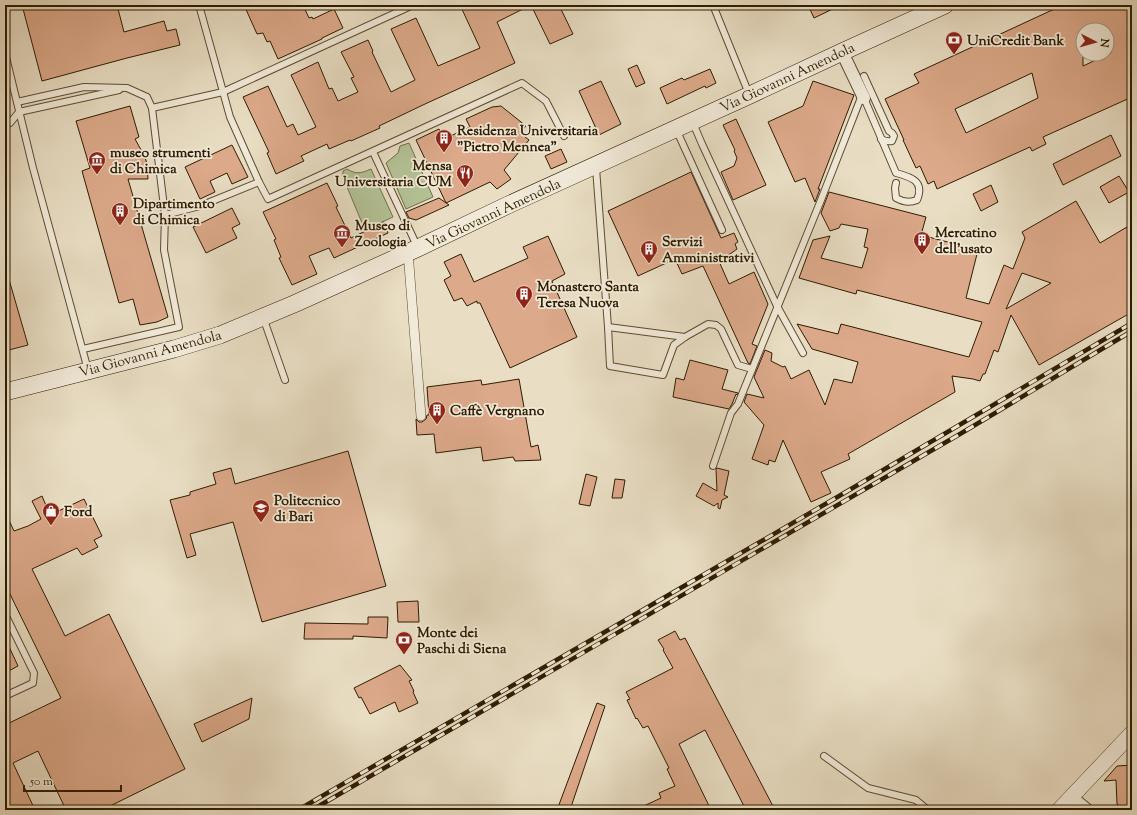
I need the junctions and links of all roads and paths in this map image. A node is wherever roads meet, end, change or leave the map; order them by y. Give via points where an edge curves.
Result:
1 (199, 5) edge
2 (413, 5) edge
3 (713, 5) edge
4 (946, 5) edge
5 (842, 52) junction
6 (5, 53) edge
7 (864, 76) dead end
8 (127, 88) junction
9 (223, 92) junction
10 (750, 95) junction
11 (863, 96) junction
12 (17, 102) junction
13 (152, 108) junction
14 (19, 112) junction
15 (692, 121) junction
16 (5, 125) edge
17 (676, 129) junction
18 (564, 136) dead end
19 (881, 139) junction
20 (373, 152) junction
21 (596, 166) junction
22 (258, 182) junction
23 (896, 184) dead end
24 (166, 215) junction
25 (722, 230) dead end
26 (413, 250) junction
27 (777, 306) junction
28 (263, 317) junction
29 (608, 327) junction
30 (684, 337) junction
31 (83, 349) junction
32 (803, 353) dead end
33 (752, 369) junction
34 (88, 370) junction
35 (285, 380) dead end
36 (5, 392) edge
37 (421, 416) dead end
38 (713, 466) dead end
39 (5, 614) edge
40 (5, 696) edge
41 (1132, 733) edge
42 (824, 756) dead end
43 (1071, 797) junction
44 (1061, 809) edge
45 (928, 810) edge
46 (1086, 810) edge

1 - 9 lane
2 - 9 lane
3 - 10 lane
4 - 5 main road, Via Giovanni Amendola
5 - 10 main road, Via Giovanni Amendola
5 - 11 street
6 - 12 lane
7 - 19 lane via 889,131 894,136 890,142
8 - 12 lane via 84,87
8 - 13 lane via 147,97
8 - 14 lane
9 - 13 lane
9 - 22 lane via 230,117
10 - 15 main road, Via Giovanni Amendola
11 - 19 lane
11 - 27 lane
12 - 14 lane
13 - 24 lane
14 - 16 lane
14 - 31 lane
15 - 17 main road, Via Giovanni Amendola
15 - 27 lane
17 - 21 main road, Via Giovanni Amendola
17 - 25 lane
18 - 20 lane via 546,101 522,83
19 - 23 lane via 896,174 908,176 918,184 917,200 907,202 896,198
20 - 22 lane via 268,199
20 - 26 lane
21 - 26 main road, Via Giovanni Amendola
21 - 29 lane
22 - 24 lane via 200,206
24 - 31 lane via 164,250 179,327
26 - 28 main road, Via Giovanni Amendola
26 - 37 street
27 - 32 lane
27 - 33 lane
28 - 34 main road, Via Giovanni Amendola via 220,335 174,349
28 - 35 lane
29 - 30 lane
29 - 30 lane via 610,366 663,375 674,345
30 - 33 lane via 708,324 716,325 721,329 738,365
31 - 34 lane
33 - 38 lane via 738,404 731,414
34 - 36 main road, Via Giovanni Amendola
39 - 40 lane via 34,673 33,683
41 - 43 street
42 - 45 lane via 868,788 916,800
43 - 44 street
43 - 46 street

